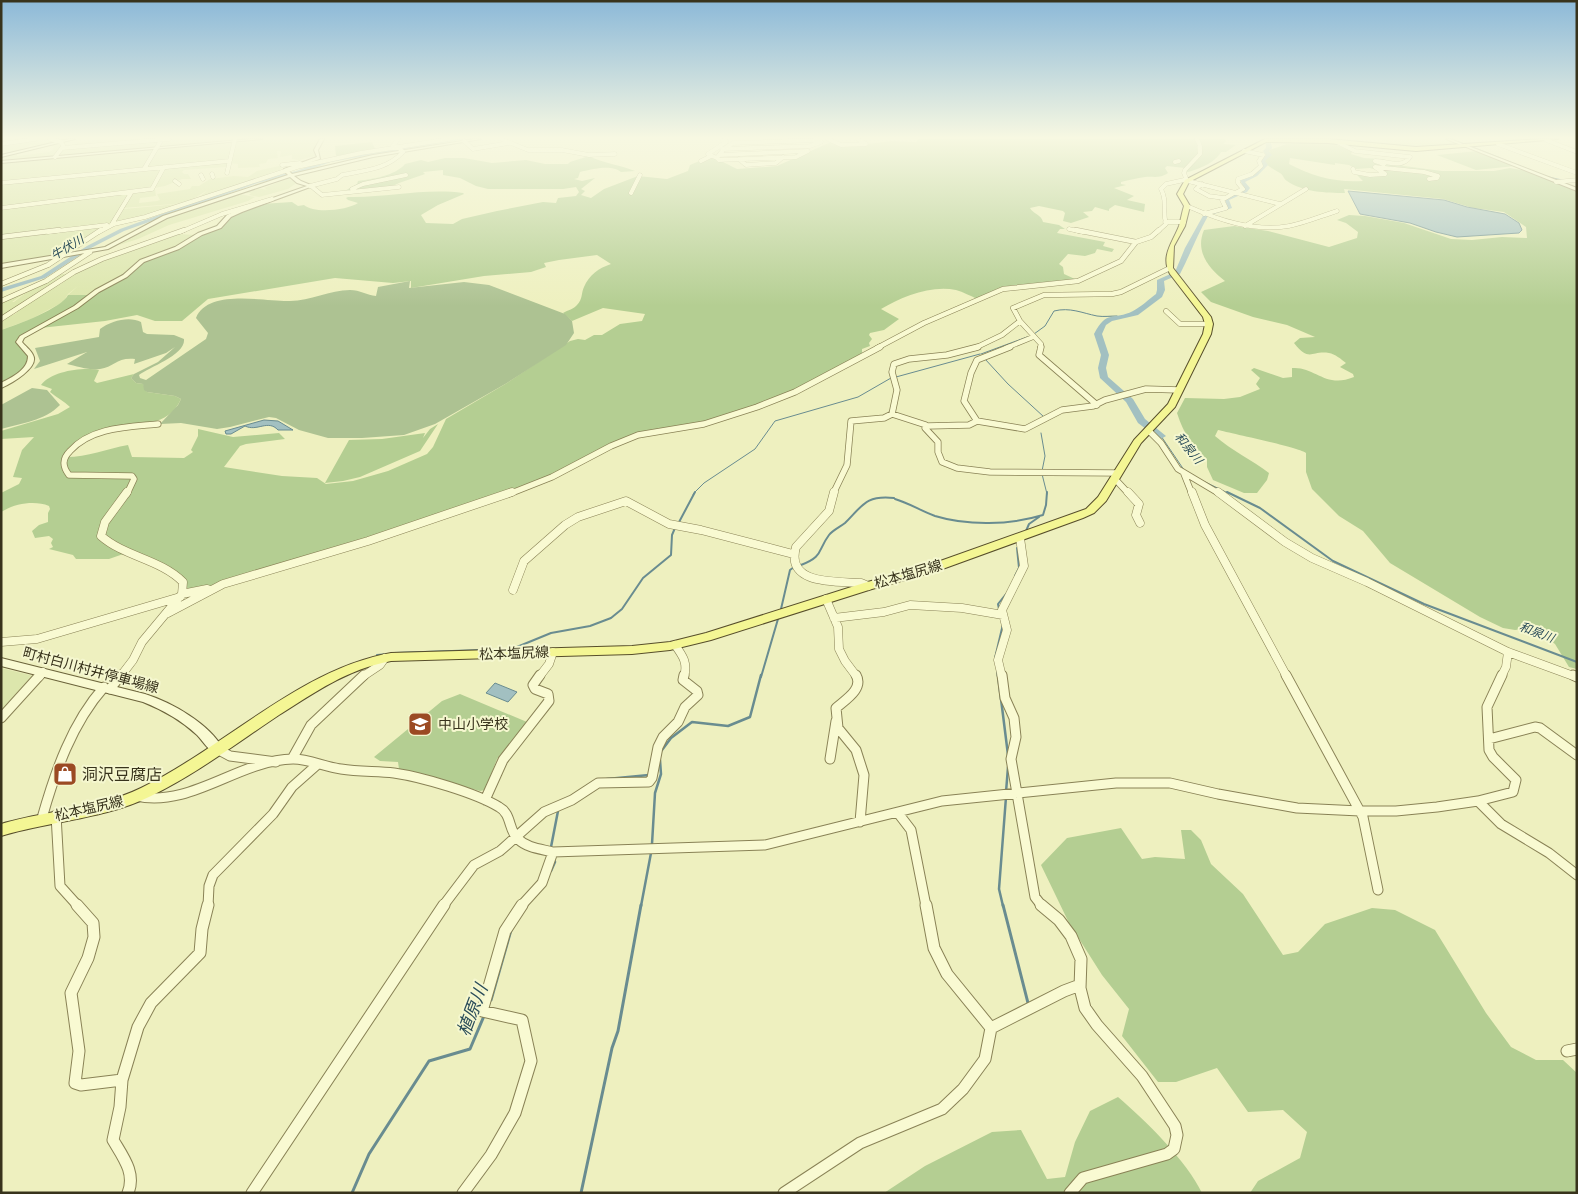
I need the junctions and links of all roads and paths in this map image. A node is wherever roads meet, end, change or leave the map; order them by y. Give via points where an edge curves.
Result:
1 (116, 195) edge
2 (130, 195) edge
3 (218, 195) edge
4 (228, 195) edge
5 (285, 195) edge
6 (1164, 195) edge
7 (1180, 195) edge
8 (1207, 195) edge
9 (1231, 195) edge
10 (1241, 195) edge
11 (1296, 195) edge
12 (276, 198) junction
13 (1224, 198) junction
14 (1280, 204) junction
15 (1187, 206) junction
16 (1, 208) edge
17 (1337, 211) dead end
18 (1205, 215) junction
19 (1165, 222) junction
20 (1184, 222) junction
21 (113, 224) junction
22 (1245, 226) junction
23 (190, 228) junction
24 (1069, 229) dead end
25 (180, 235) dead end
26 (1, 237) edge
27 (1136, 242) junction
28 (89, 252) junction
29 (64, 256) junction
30 (1, 266) edge
31 (74, 272) junction
32 (58, 273) junction
33 (1172, 273) junction
34 (1, 284) edge
35 (1041, 285) junction
36 (1044, 295) junction
37 (1, 301) edge
38 (1169, 312) dead end
39 (1, 320) edge
40 (1020, 321) junction
41 (1209, 324) junction
42 (1031, 336) junction
43 (908, 338) dead end
44 (885, 344) junction
45 (1, 386) edge
46 (1179, 390) junction
47 (1097, 405) junction
48 (892, 414) junction
49 (977, 421) junction
50 (158, 424) dead end
51 (927, 426) junction
52 (1150, 429) junction
53 (1184, 474) junction
54 (1116, 476) junction
55 (1140, 523) dead end
56 (1020, 538) junction
57 (793, 554) junction
58 (223, 584) junction
59 (868, 586) junction
60 (513, 590) dead end
61 (181, 596) junction
62 (826, 599) junction
63 (168, 613) junction
64 (1003, 615) junction
65 (834, 618) junction
66 (1, 642) edge
67 (675, 645) junction
68 (553, 652) junction
69 (1508, 652) junction
70 (385, 658) junction
71 (1, 662) edge
72 (43, 672) junction
73 (1577, 677) edge
74 (107, 688) junction
75 (1, 718) edge
76 (836, 721) junction
77 (1489, 739) junction
78 (217, 749) junction
79 (1577, 756) edge
80 (292, 759) junction
81 (830, 759) dead end
82 (276, 762) junction
83 (318, 764) junction
84 (1018, 793) junction
85 (136, 796) junction
86 (485, 800) junction
87 (1478, 801) junction
88 (1360, 811) junction
89 (898, 812) junction
90 (56, 815) junction
91 (42, 818) junction
92 (860, 822) junction
93 (1, 830) edge
94 (515, 837) junction
95 (553, 852) junction
96 (1577, 875) edge
97 (1378, 890) dead end
98 (1080, 985) junction
99 (991, 1028) junction
100 (122, 1080) junction
101 (128, 1193) edge
102 (252, 1193) edge
103 (463, 1193) edge
104 (784, 1193) edge
105 (1070, 1193) edge

1 - 16 street
2 - 21 street
3 - 21 street
4 - 28 street via 165,217 118,243
5 - 12 street
6 - 19 street
7 - 15 main road
8 - 13 street
9 - 13 street
10 - 14 street
11 - 14 street
12 - 23 street via 239,208
12 - 45 street via 229,216 219,227 142,261 76,307 22,337 19,342 31,356 31,362 21,374
13 - 18 street via 1226,208
14 - 22 street
15 - 18 street
15 - 20 main road
17 - 22 street via 1289,226
18 - 22 street
19 - 20 street
19 - 27 street via 1155,234
20 - 33 main road via 1172,242
21 - 26 street
21 - 29 street
23 - 25 street
23 - 31 street
24 - 27 street
27 - 35 street via 1121,261 1083,279
28 - 29 street
28 - 32 street
29 - 30 street
29 - 34 street via 32,273
31 - 32 street
31 - 39 street
32 - 37 street
33 - 36 street via 1112,294
33 - 41 main road
35 - 36 street
35 - 44 street via 1003,289 924,323
36 - 40 street via 1012,308
38 - 41 street via 1180,324
40 - 42 street via 1030,330
40 - 48 street via 993,342 950,354 908,358 894,364 892,371 897,390
41 - 46 main road, 松本塩尻線
42 - 47 street via 1041,344 1039,354
42 - 49 street via 976,360 964,401
43 - 44 street
44 - 58 street via 795,392 726,419 638,436 500,498 368,542
46 - 47 street via 1146,389
46 - 52 main road, 松本塩尻線 via 1172,405
47 - 49 street via 1062,410 1025,429
48 - 51 street
48 - 57 street via 884,418 851,421 847,465 834,491 829,511
49 - 51 street via 969,425
50 - 61 street via 109,430 91,436 74,446 63,463 69,475 132,476 132,487 106,521 101,536 107,543 137,559 179,577 183,582
51 - 54 street via 938,442 942,462 957,468
52 - 53 street via 1174,465
52 - 54 main road, 松本塩尻線 via 1137,442
53 - 69 street via 1224,496 1312,558 1368,582
53 - 88 street via 1205,525
54 - 55 street via 1131,499 1139,504 1136,515
54 - 56 main road, 松本塩尻線 via 1090,511
56 - 59 main road, 松本塩尻線
56 - 64 street via 1024,566 1002,610
57 - 59 street via 798,566 811,580
57 - 60 street via 674,526 626,501 578,517 565,525 524,561
58 - 61 street
58 - 63 street
59 - 62 main road, 松本塩尻線
61 - 63 street
61 - 66 street via 37,640
62 - 65 street
62 - 67 main road, 松本塩尻線
63 - 74 street via 142,642 133,660
64 - 65 street via 962,608 910,605 884,612
64 - 84 street via 1007,630 998,660 1005,698 1014,718 1016,737 1011,759
65 - 76 street via 840,635 839,649 858,678 855,691 836,708
67 - 68 main road, 松本塩尻線 via 640,650
67 - 94 street via 685,660 683,680 698,695 663,737 649,782 598,783 572,800 544,812
68 - 70 main road, 松本塩尻線
68 - 86 street via 549,664 533,686 548,694 549,701 503,760
69 - 73 street
69 - 77 street via 1506,667 1487,707
70 - 78 main road, 松本塩尻線 via 339,672
70 - 80 street via 312,725
71 - 72 main road, 町村白川村井停車場線
72 - 74 main road, 町村白川村井停車場線
72 - 75 street
74 - 78 main road, 町村白川村井停車場線 via 164,705 186,718
74 - 91 street via 91,701 77,728 49,793
76 - 81 street
76 - 92 street via 856,750 864,775
77 - 79 street via 1535,727
77 - 87 street via 1488,750 1516,780 1516,786 1513,792
78 - 82 street via 228,755 267,758
78 - 85 main road, 松本塩尻線
80 - 82 street
80 - 83 street
82 - 85 street via 221,778 178,796 144,800
83 - 86 street via 343,770 393,773
83 - 100 street via 292,787 273,814 213,875 200,953 151,1003 138,1027
84 - 88 street via 1116,783 1170,783 1297,808
84 - 89 street via 942,801
84 - 98 street via 1036,897 1071,936 1080,959
85 - 90 main road, 松本塩尻線 via 102,807
86 - 94 street via 506,812
87 - 88 street via 1396,811
87 - 96 street via 1501,824 1549,853
88 - 97 street
89 - 92 street
89 - 99 street via 911,830 934,948 948,974
90 - 91 main road, 松本塩尻線
90 - 100 street via 60,886 93,923 94,937 71,993 79,1050 75,1083 81,1086
91 - 93 main road, 松本塩尻線
92 - 95 street via 766,845
94 - 95 street via 522,843
94 - 102 street via 500,851 469,870
95 - 103 street via 542,882 505,931 482,1011 522,1020 531,1061 528,1076 515,1113 491,1155
98 - 99 street
98 - 105 street via 1086,1008 1142,1076 1175,1126 1177,1135 1174,1149 1167,1154 1083,1178
99 - 104 street via 985,1059 963,1089 942,1109 860,1143
100 - 101 street via 113,1140 133,1176

